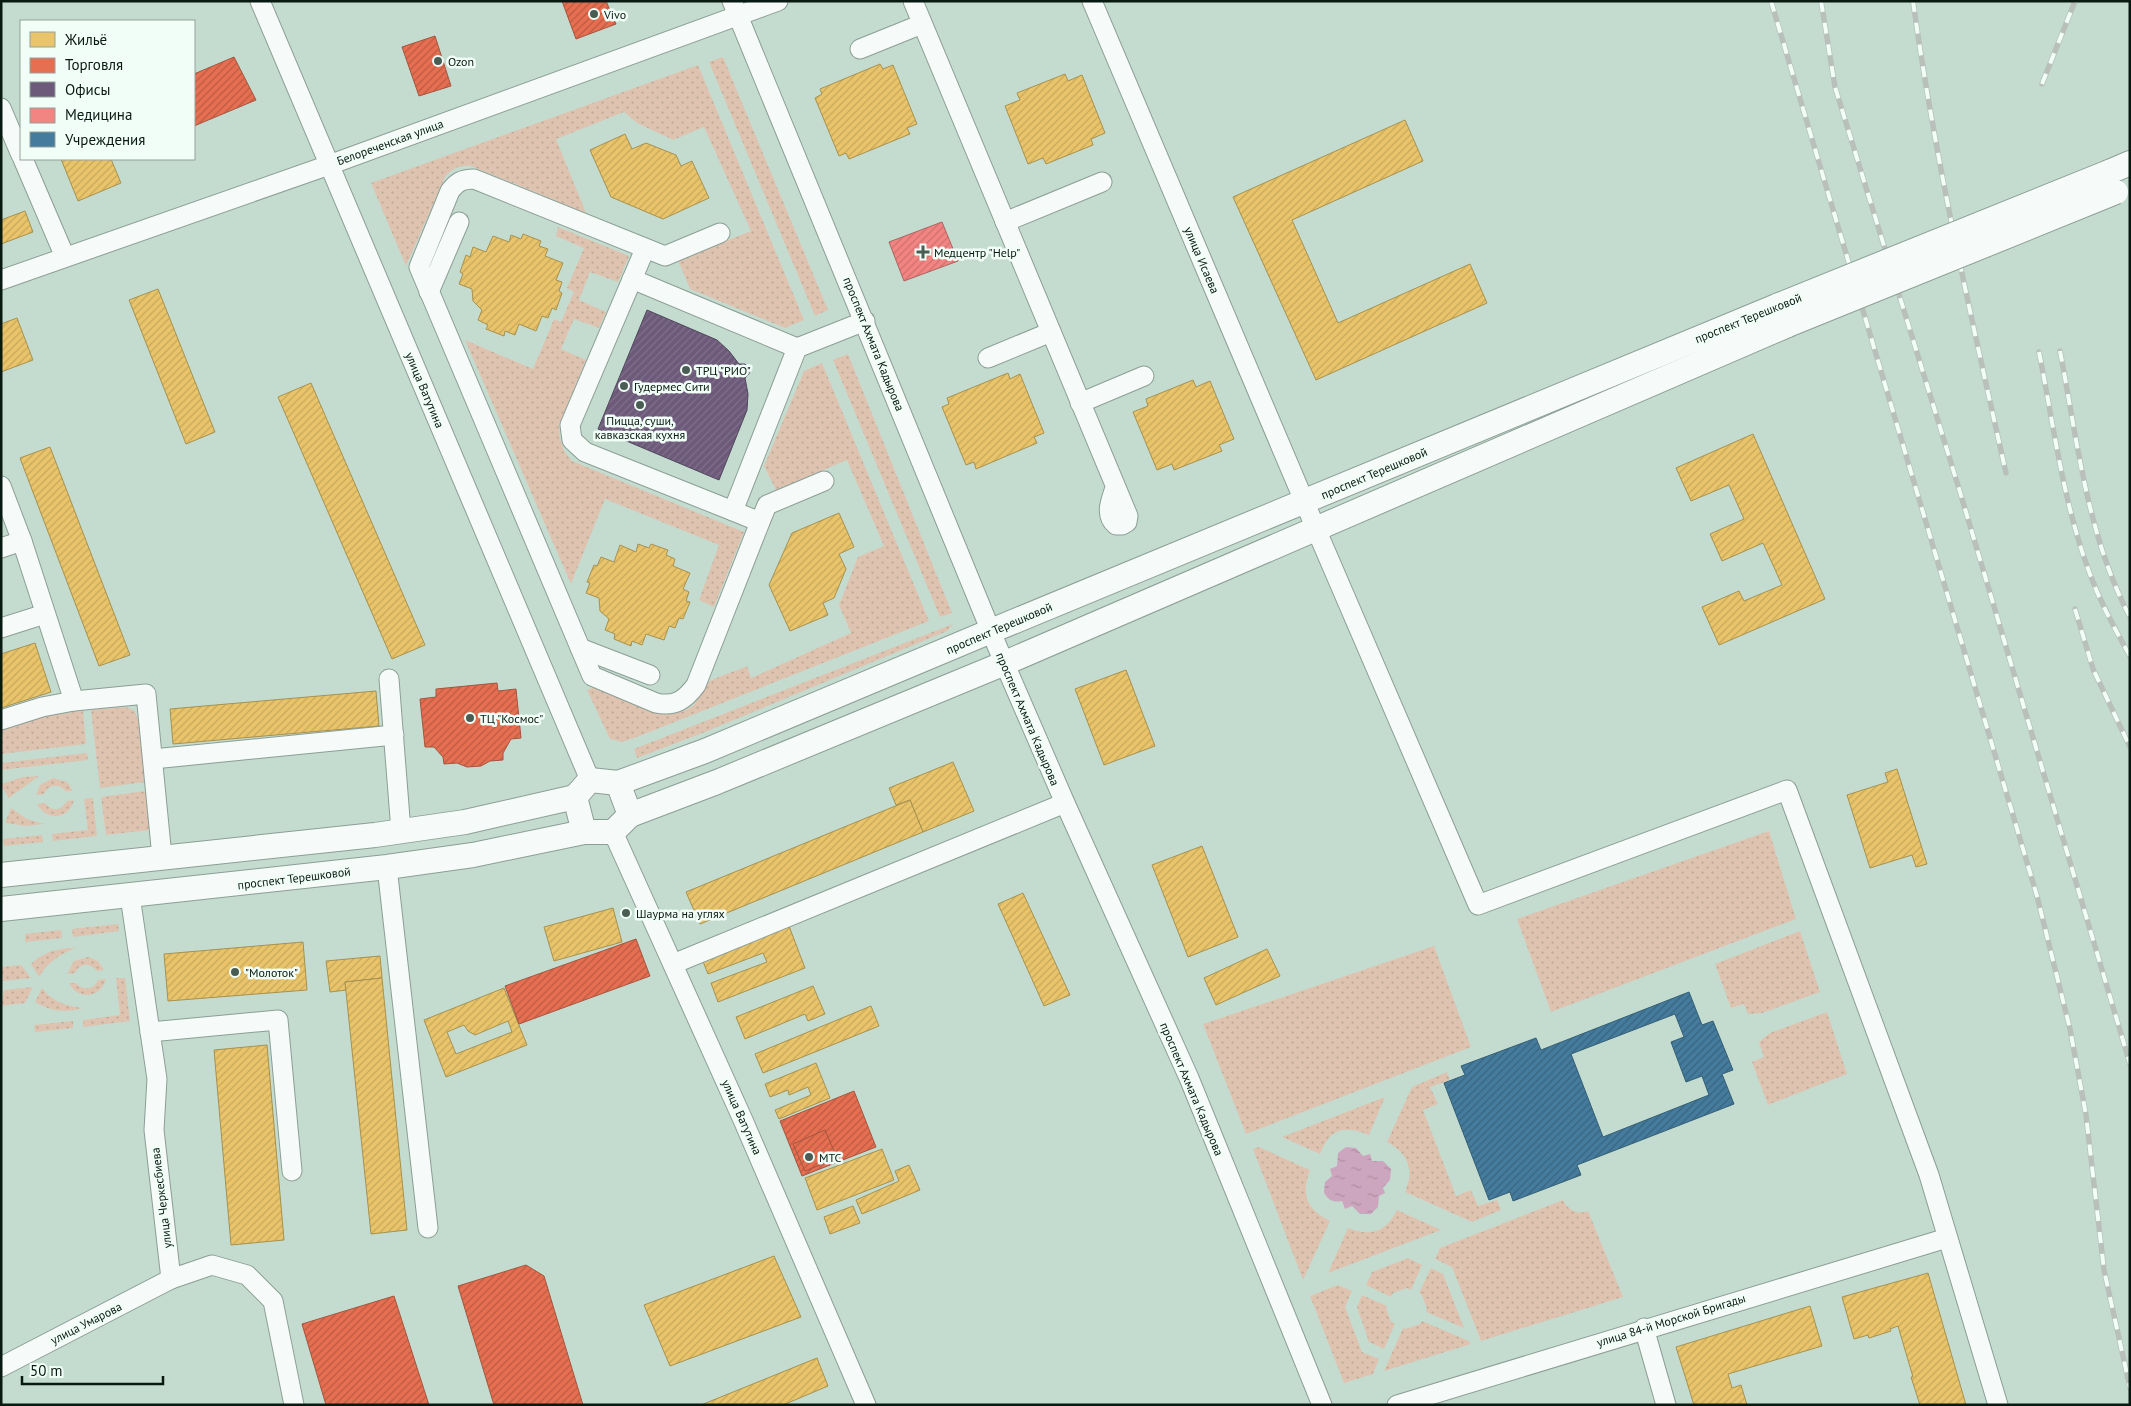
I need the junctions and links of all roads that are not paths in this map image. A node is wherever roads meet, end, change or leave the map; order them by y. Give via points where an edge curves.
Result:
1 (260, 1) edge
2 (778, 1) edge
3 (913, 1) edge
4 (1092, 1) edge
5 (735, 9) edge
6 (922, 24) junction
7 (860, 50) dead end
8 (1, 108) edge
9 (20, 153) edge
10 (23, 160) edge
11 (329, 165) junction
12 (2121, 178) edge
13 (1102, 182) dead end
14 (459, 222) dead end
15 (1005, 222) junction
16 (720, 233) dead end
17 (645, 249) junction
18 (65, 257) junction
19 (632, 279) junction
20 (1, 280) edge
21 (429, 292) junction
22 (865, 321) junction
23 (1051, 332) junction
24 (797, 348) junction
25 (988, 358) dead end
26 (1144, 376) dead end
27 (1080, 403) junction
28 (824, 481) dead end
29 (1, 486) edge
30 (1115, 488) dead end
31 (733, 511) junction
32 (1310, 516) junction
33 (760, 522) junction
34 (22, 542) junction
35 (1, 548) edge
36 (45, 614) junction
37 (1, 628) edge
38 (998, 647) junction
39 (580, 648) junction
40 (650, 675) dead end
41 (389, 679) dead end
42 (74, 700) junction
43 (1, 720) edge
44 (394, 735) junction
45 (153, 759) junction
46 (590, 780) junction
47 (618, 783) junction
48 (575, 797) junction
49 (1065, 804) junction
50 (630, 815) junction
51 (400, 831) junction
52 (584, 832) junction
53 (613, 832) junction
54 (162, 857) junction
55 (387, 867) junction
56 (1, 875) edge
57 (130, 896) junction
58 (1, 909) edge
59 (673, 964) junction
60 (150, 1032) junction
61 (292, 1171) dead end
62 (428, 1228) dead end
63 (1947, 1238) junction
64 (171, 1279) junction
65 (1644, 1328) junction
66 (1, 1366) edge
67 (294, 1405) edge
68 (866, 1405) edge
69 (1322, 1405) edge
70 (1397, 1405) edge
71 (1666, 1405) edge
72 (1998, 1405) edge

1 - 11 street, улица Ватутина
2 - 5 street, Белореченская улица
3 - 6 street
4 - 32 street, улица Исаева
5 - 11 street, Белореченская улица
5 - 22 street, проспект Ахмата Кадырова
6 - 7 street
6 - 15 street
8 - 9 street
10 - 18 street
11 - 18 street, Белореченская улица
11 - 46 street, улица Ватутина
12 - 32 main road, проспект Терешковой, bridge via 1783,315
13 - 15 street
14 - 21 street
15 - 23 street
16 - 17 street via 665,256
17 - 19 street
17 - 21 street via 474,179 464,179 450,191 418,267
18 - 20 street, Белореченская улица
19 - 24 street
19 - 31 street via 570,425 572,440 585,452
21 - 39 street
22 - 24 street
22 - 38 street, проспект Ахмата Кадырова
23 - 25 street
23 - 27 street
24 - 31 street
26 - 27 street
27 - 30 street
28 - 33 street via 768,505
29 - 34 street
31 - 33 street
32 - 38 main road, проспект Терешковой
32 - 38 main road, проспект Терешковой
32 - 63 street, улица Исаева via 1478,905 1787,790 1929,1175
33 - 39 street via 696,685 678,703 656,703 592,676
34 - 35 street
34 - 36 street
36 - 37 street
36 - 42 street
38 - 47 main road, проспект Терешковой
38 - 49 street, проспект Ахмата Кадырова
38 - 50 main road, проспект Терешковой via 717,782
39 - 40 street
41 - 44 street
42 - 43 street
42 - 45 street via 146,694
44 - 45 street
44 - 51 street
45 - 54 street
46 - 47 main road
46 - 48 main road
47 - 50 main road
48 - 51 main road via 465,822
48 - 52 main road
49 - 59 street
49 - 69 street, проспект Ахмата Кадырова via 1189,1078
50 - 53 main road
51 - 54 main road
52 - 53 main road
52 - 55 main road, проспект Терешковой via 473,855
53 - 59 street, улица Ватутина
54 - 56 main road
55 - 57 main road, проспект Терешковой
55 - 62 street
57 - 58 main road, проспект Терешковой
57 - 60 street, улица Черкесбиева
59 - 68 street, улица Ватутина
60 - 61 street via 278,1020
60 - 64 street, улица Черкесбиева via 157,1079 154,1130
63 - 65 street, улица 84-й Морской Бригады
63 - 72 street
64 - 66 street, улица Умарова
64 - 67 street via 212,1265 247,1274 273,1301
65 - 70 street, улица 84-й Морской Бригады
65 - 71 street

